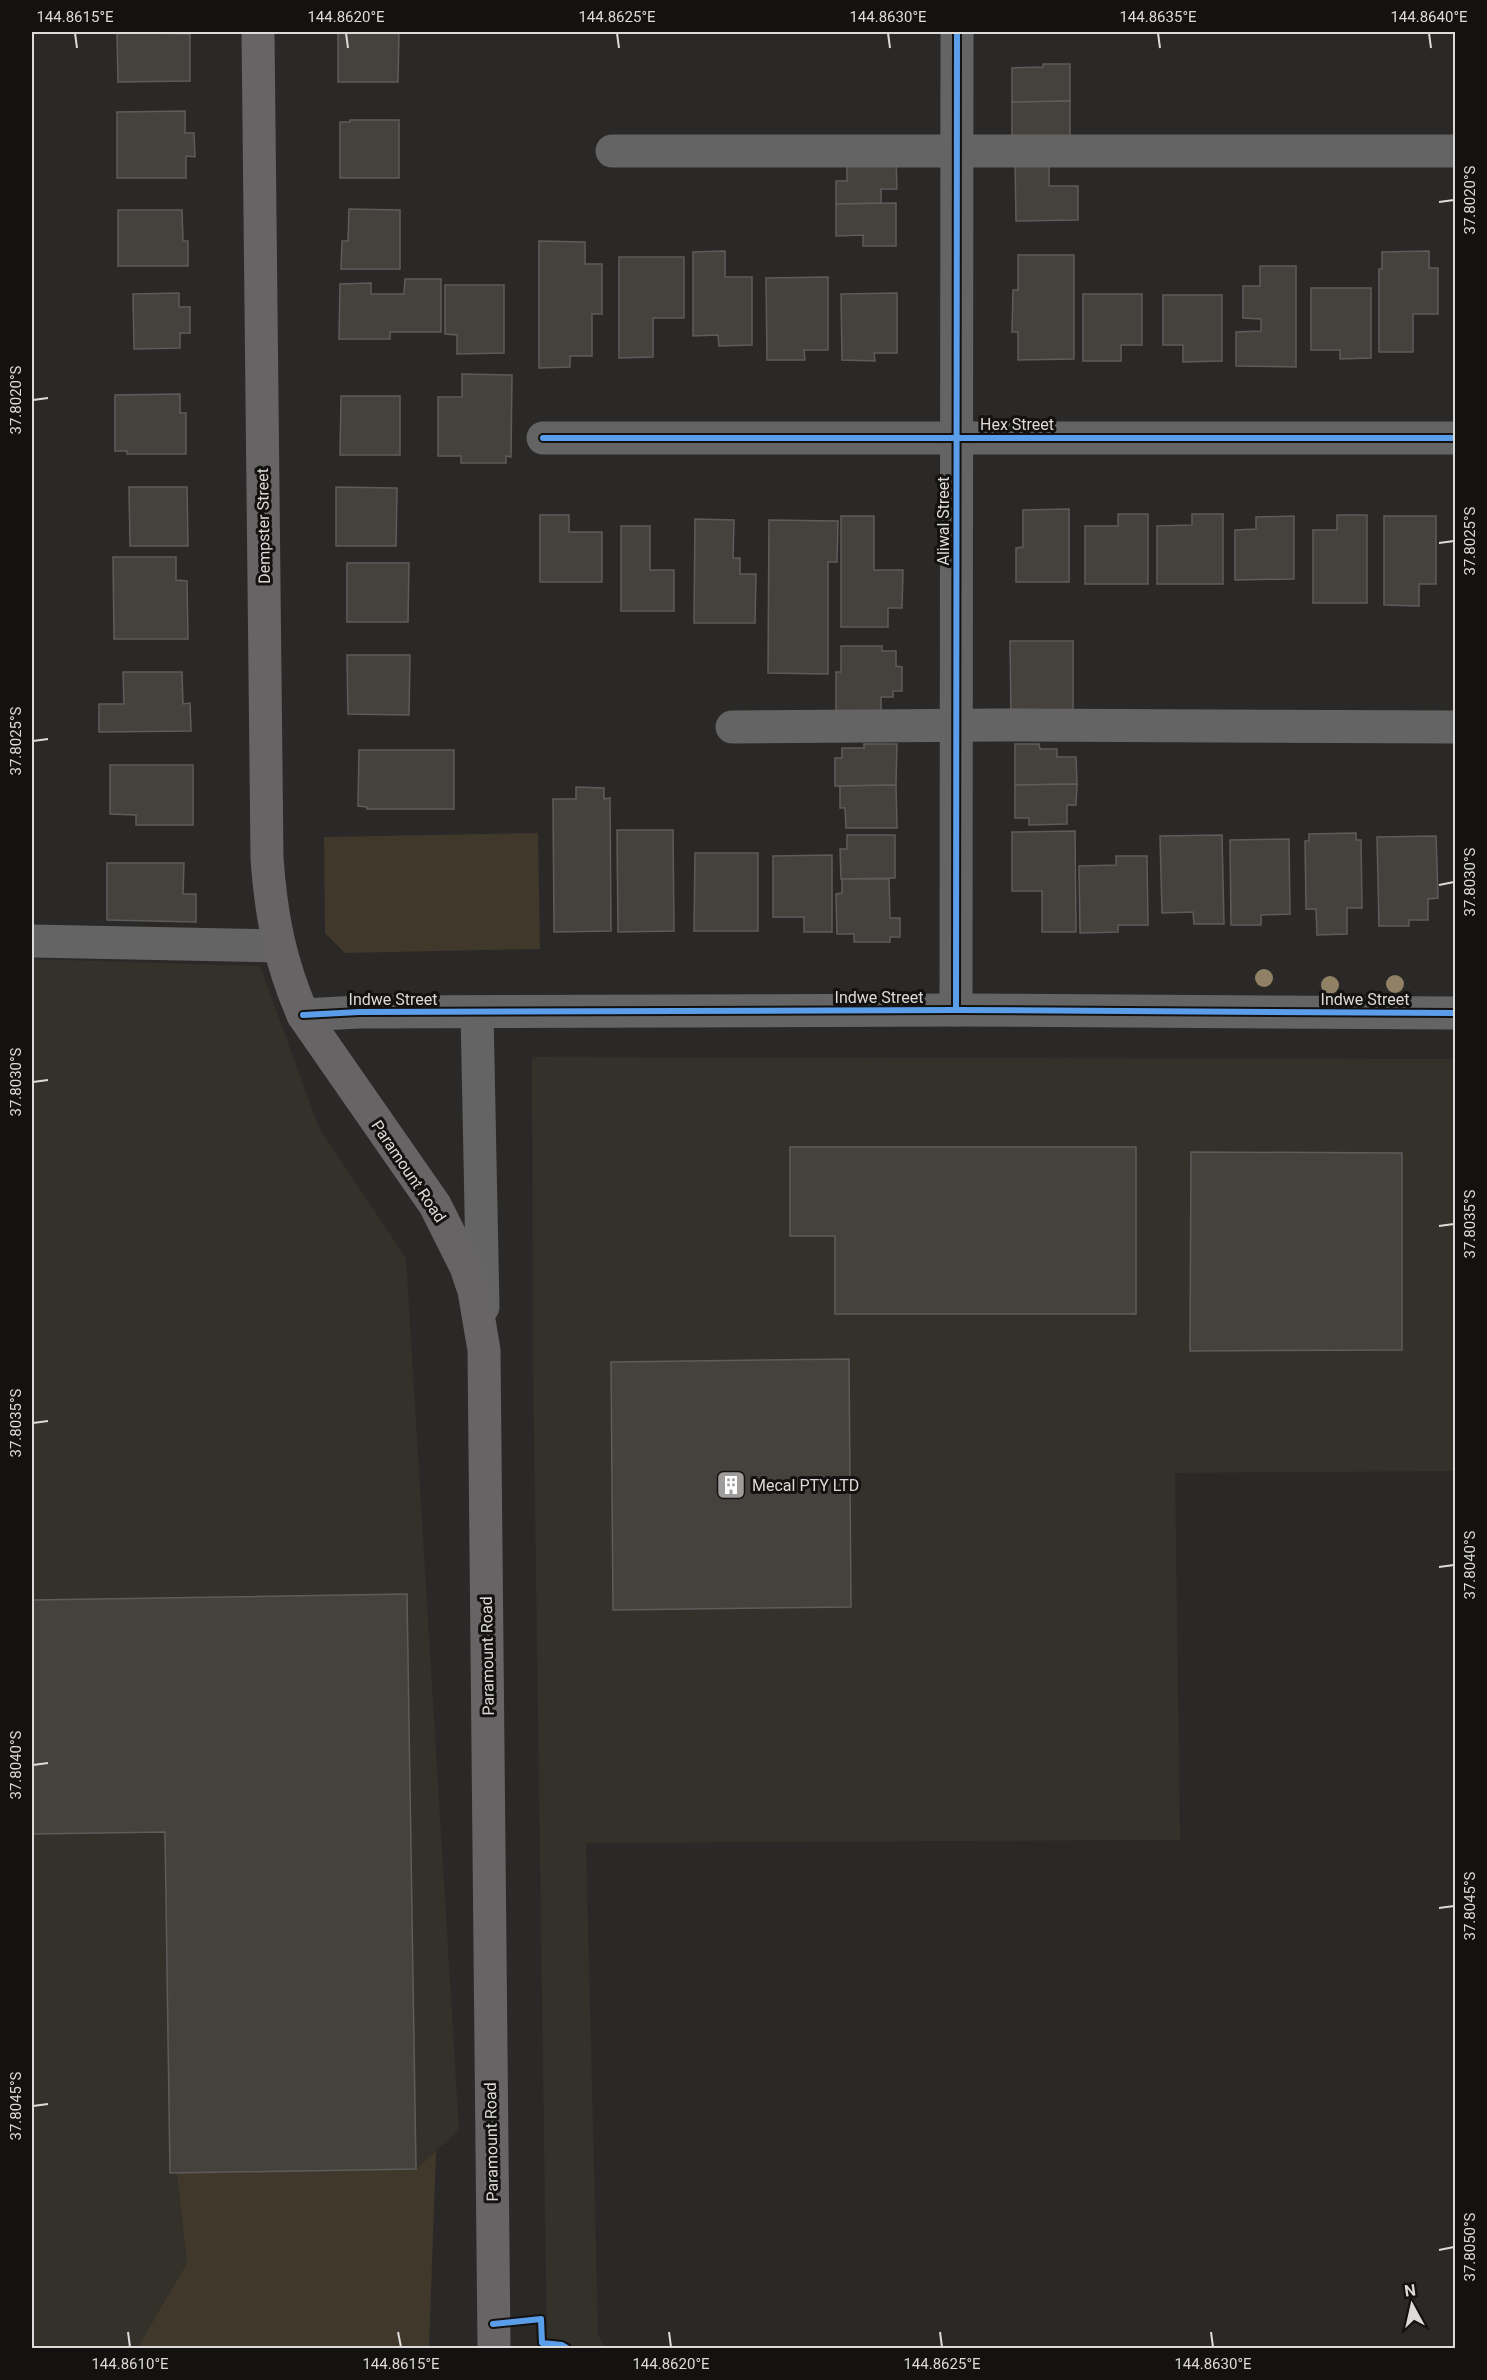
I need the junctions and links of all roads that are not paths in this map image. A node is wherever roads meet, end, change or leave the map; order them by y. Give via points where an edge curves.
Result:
1 (258, 32) edge
2 (957, 32) edge
3 (958, 150) junction
4 (612, 151) dead end
5 (1455, 151) edge
6 (957, 437) junction
7 (543, 438) dead end
8 (1455, 438) edge
9 (957, 726) junction
10 (732, 727) dead end
11 (1455, 727) edge
12 (32, 941) edge
13 (278, 946) junction
14 (956, 1010) junction
15 (477, 1012) junction
16 (1455, 1013) edge
17 (303, 1015) junction
18 (484, 1350) junction
19 (494, 2349) edge

1 - 13 main road, Dempster Street via 267,858
2 - 3 street, Aliwal Street
3 - 4 street
3 - 5 street
3 - 6 street, Aliwal Street
6 - 7 street, Hex Street
6 - 8 street, Hex Street
6 - 9 street, Aliwal Street
9 - 10 street
9 - 11 street
9 - 14 street, Aliwal Street
12 - 13 street
13 - 17 main road, Dempster Street
14 - 15 street, Indwe Street
14 - 16 street, Indwe Street
15 - 17 street, Indwe Street
15 - 18 street
17 - 18 main road, Paramount Road via 435,1205 466,1267
18 - 19 main road, Paramount Road

